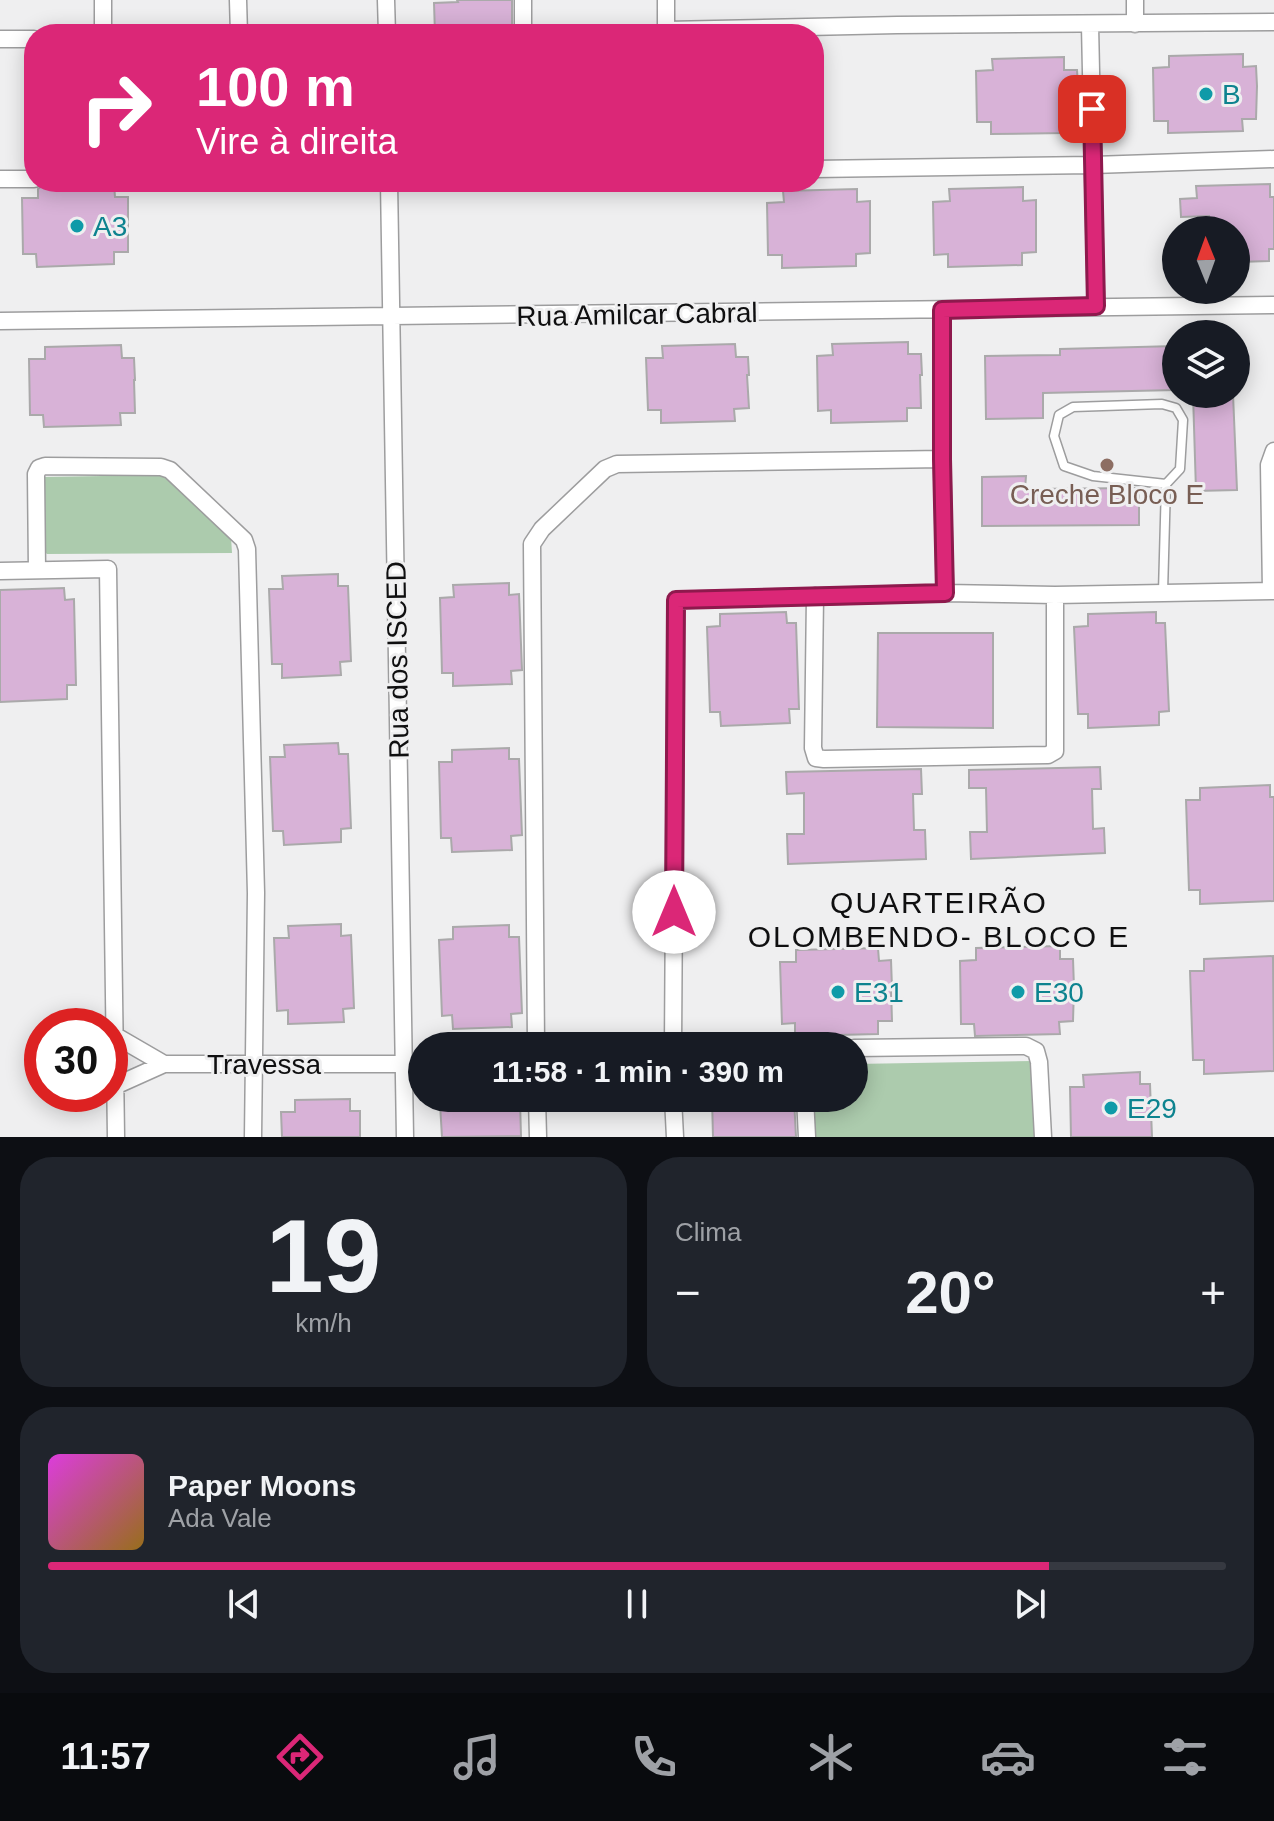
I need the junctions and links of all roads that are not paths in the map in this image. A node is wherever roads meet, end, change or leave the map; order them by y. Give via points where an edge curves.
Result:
1 (103, 0) edge
2 (238, 0) edge
3 (386, 0) edge
4 (523, 0) edge
5 (666, 0) edge
6 (1135, 0) edge
7 (1274, 22) edge
8 (103, 24) edge
9 (239, 24) edge
10 (387, 24) edge
11 (523, 24) edge
12 (666, 24) edge
13 (1135, 24) junction
14 (1090, 25) junction
15 (824, 27) edge
16 (0, 39) edge
17 (24, 39) edge
18 (1274, 159) edge
19 (1093, 165) junction
20 (824, 169) edge
21 (0, 179) edge
22 (24, 179) edge
23 (389, 192) edge
24 (1274, 305) edge
25 (1096, 306) junction
26 (942, 310) junction
27 (391, 317) junction
28 (0, 321) edge
29 (1274, 451) edge
30 (942, 459) junction
31 (1166, 484) junction
32 (37, 570) junction
33 (0, 571) edge
34 (1272, 591) edge
35 (945, 593) junction
36 (1163, 593) junction
37 (1055, 595) junction
38 (815, 596) junction
39 (114, 1008) edge
40 (536, 1032) edge
41 (668, 1032) edge
42 (128, 1043) edge
43 (868, 1048) edge
44 (164, 1064) junction
45 (253, 1064) junction
46 (404, 1064) junction
47 (408, 1064) edge
48 (128, 1080) edge
49 (116, 1112) edge
50 (537, 1112) edge
51 (674, 1112) edge
52 (806, 1112) edge
53 (116, 1137) edge
54 (253, 1137) edge
55 (405, 1137) edge
56 (538, 1137) edge
57 (675, 1137) edge
58 (807, 1137) edge
59 (1043, 1137) edge

1 - 8 street
2 - 9 street
3 - 10 street
4 - 11 street
5 - 12 street
6 - 13 street
7 - 13 street
13 - 14 street
14 - 15 street
14 - 19 street
16 - 17 street
18 - 19 street
19 - 20 street
19 - 25 street
21 - 22 street
23 - 27 street, Rua dos ISCED
24 - 25 street, Rua Amilcar Cabral
25 - 26 street, Rua Amilcar Cabral
26 - 27 street, Rua Amilcar Cabral
26 - 30 street
27 - 28 street, Rua Amilcar Cabral
27 - 46 street, Rua dos ISCED
29 - 34 street via 1269,465
30 - 35 street
30 - 40 street via 617,464 605,469 542,529 532,544
31 - 31 lane via 1093,476 1064,466 1054,436 1059,415 1073,407 1176,408 1183,420 1180,469
31 - 36 lane
32 - 33 street
32 - 39 street via 108,569
32 - 45 street via 36,474 45,466 170,470 244,540 256,893
34 - 36 street
35 - 37 street
35 - 38 street
36 - 37 street
37 - 38 street via 1055,751 824,759 816,758 813,748
38 - 41 street via 676,600
42 - 44 street
43 - 59 street via 1026,1046 1036,1051
44 - 45 street, Travessa
44 - 48 street
45 - 46 street, Travessa
45 - 54 street
46 - 47 street, Travessa
46 - 55 street, Rua dos ISCED
49 - 53 street
50 - 56 street
51 - 57 street
52 - 58 street

